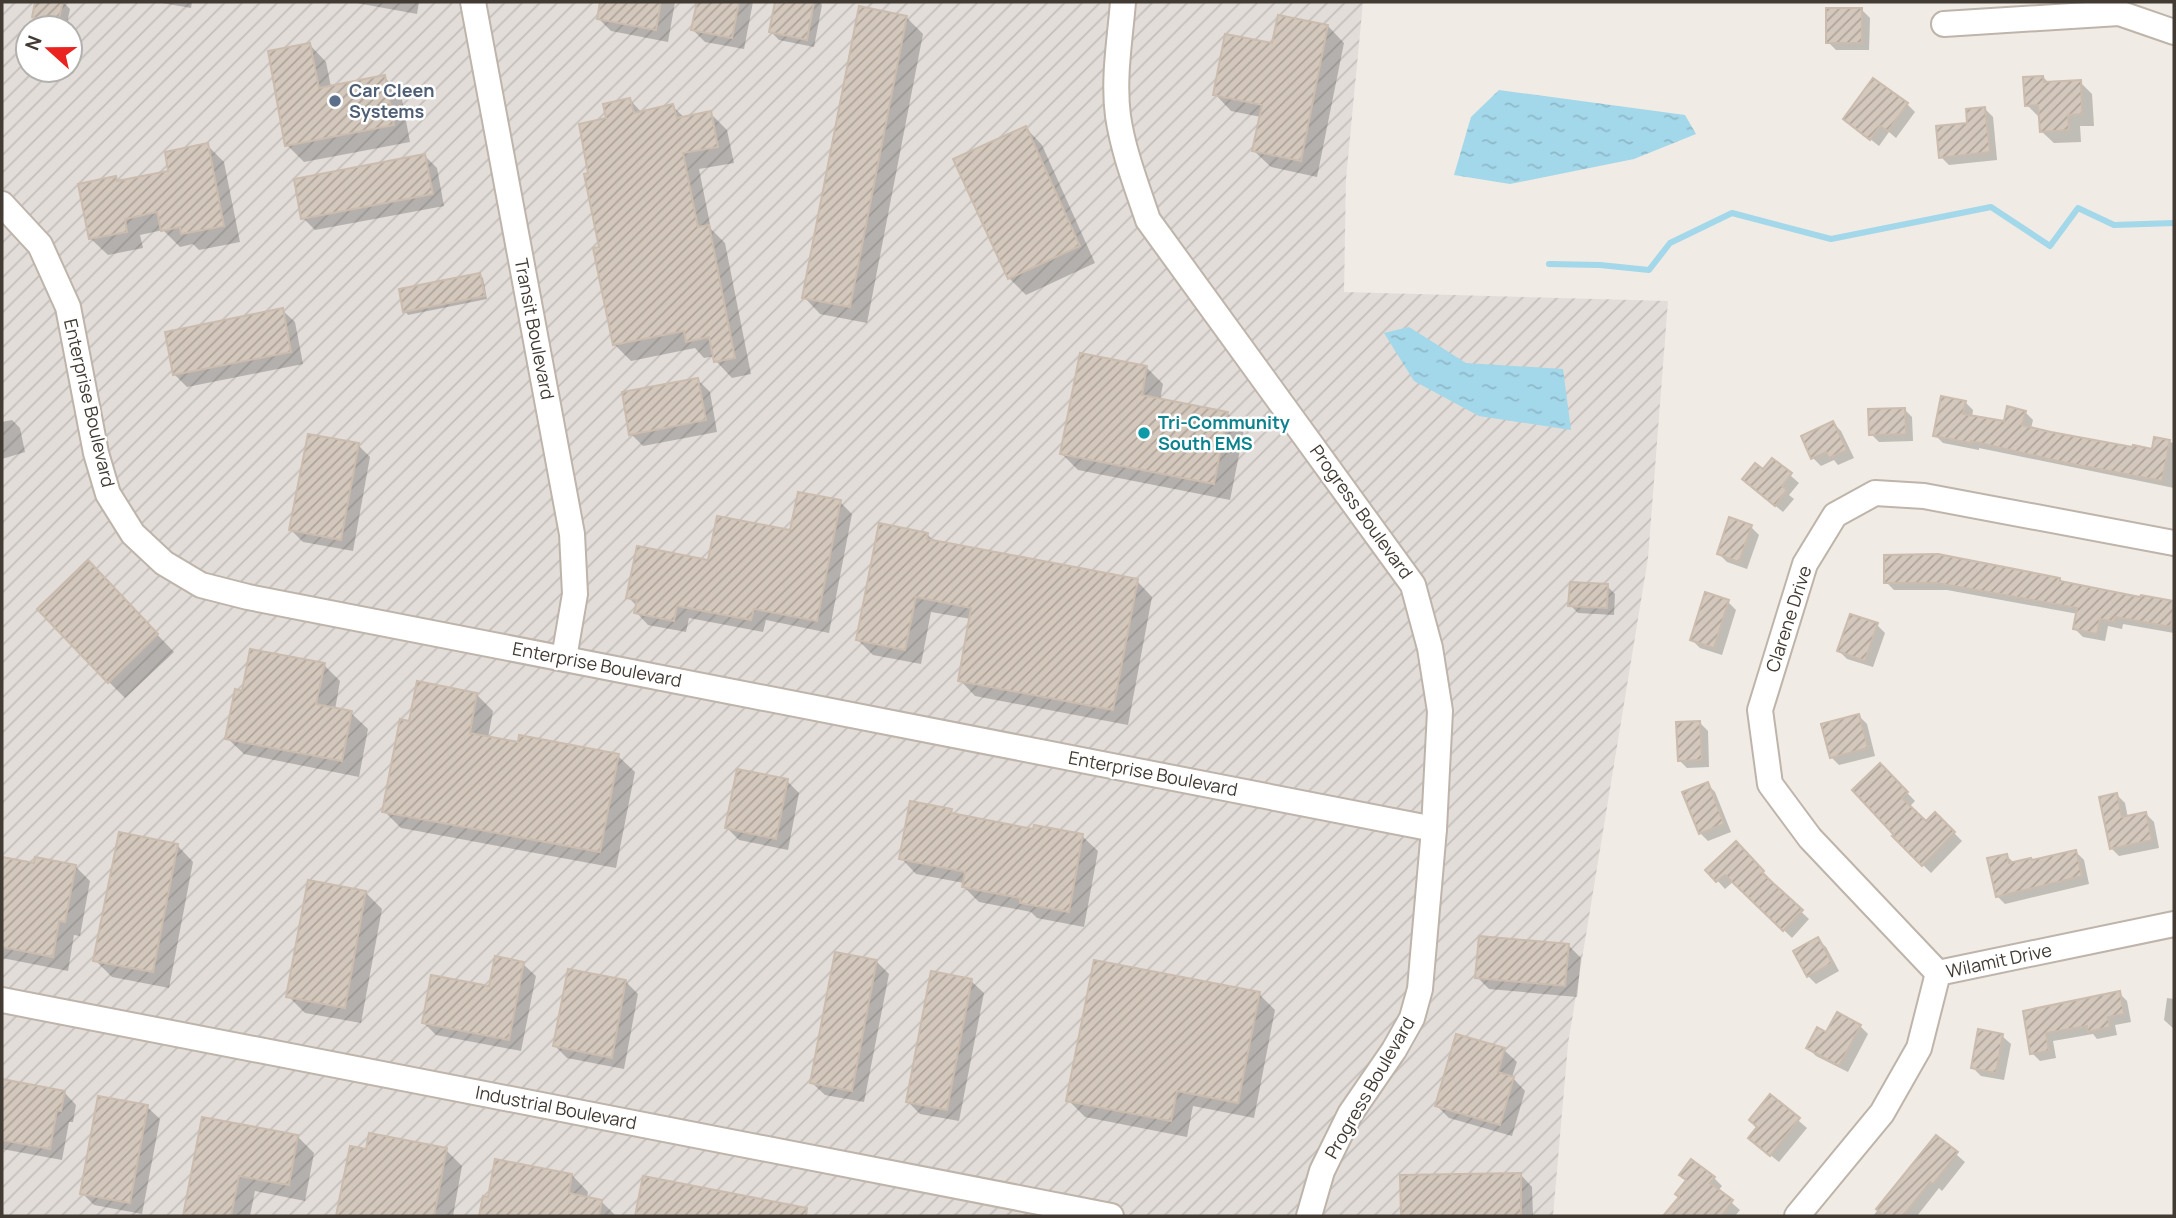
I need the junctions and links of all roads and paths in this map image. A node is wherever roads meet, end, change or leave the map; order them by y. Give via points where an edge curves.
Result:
1 (473, 2) edge
2 (1124, 2) edge
3 (2119, 7) edge
4 (1944, 24) dead end
5 (2174, 32) edge
6 (2, 204) edge
7 (2174, 543) edge
8 (564, 658) junction
9 (1433, 828) junction
10 (2174, 924) edge
11 (1938, 973) junction
12 (2, 1000) edge
13 (1111, 1216) edge
14 (1309, 1216) edge
15 (1797, 1216) edge

1 - 8 street, Transit Boulevard via 572,534 575,594
2 - 9 street, Progress Boulevard via 1118,115 1148,220 1413,585 1440,711
3 - 4 street
3 - 5 street
6 - 8 street, Enterprise Boulevard via 40,245 68,307 108,494 132,534 164,564 201,585 248,597
7 - 11 street, Clarene Drive via 1924,496 1875,493 1835,515 1805,564 1760,710 1770,784 1810,838
8 - 9 street, Enterprise Boulevard
9 - 14 street, Progress Boulevard via 1420,989 1412,1018 1350,1114 1322,1171
10 - 11 street, Wilamit Drive
11 - 15 street, Wilamit Drive via 1919,1048 1882,1113
12 - 13 street, Industrial Boulevard

